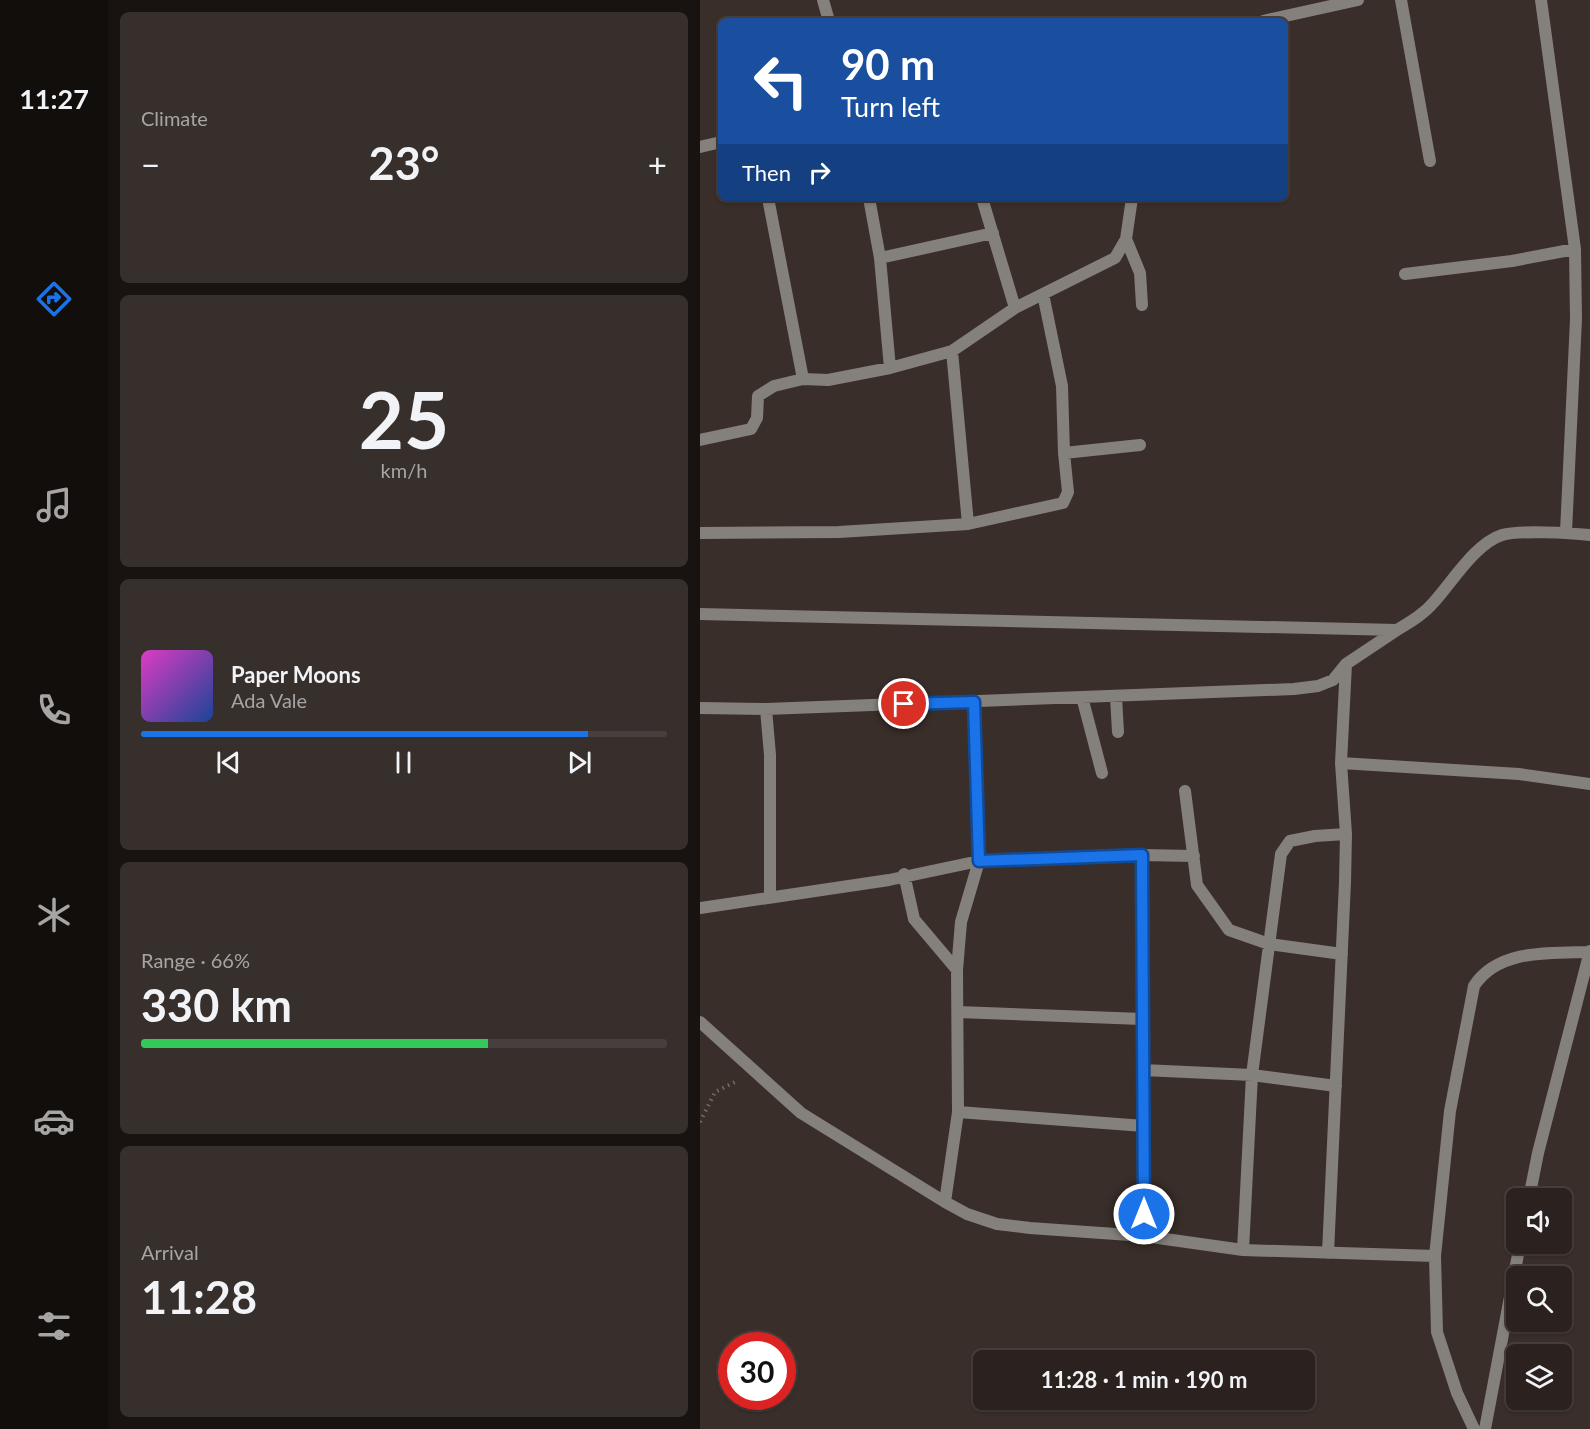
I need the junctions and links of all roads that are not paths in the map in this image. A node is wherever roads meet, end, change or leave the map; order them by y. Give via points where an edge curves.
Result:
1 (823, 0) edge
2 (1358, 0) edge
3 (1402, 0) edge
4 (1541, 0) edge
5 (828, 18) edge
6 (1277, 18) edge
7 (718, 143) edge
8 (700, 147) edge
9 (1430, 161) dead end
10 (769, 201) edge
11 (870, 201) edge
12 (983, 201) edge
13 (1132, 201) edge
14 (993, 233) junction
15 (1126, 239) junction
16 (1575, 249) junction
17 (880, 258) junction
18 (1405, 274) dead end
19 (1043, 294) junction
20 (1142, 305) dead end
21 (1015, 308) junction
22 (952, 351) junction
23 (890, 368) junction
24 (803, 380) junction
25 (700, 441) edge
26 (1140, 445) dead end
27 (1064, 453) junction
28 (968, 524) junction
29 (1566, 532) junction
30 (700, 533) edge
31 (1590, 535) edge
32 (700, 614) edge
33 (1397, 630) junction
34 (1346, 664) junction
35 (1082, 697) junction
36 (1116, 697) junction
37 (974, 702) junction
38 (700, 708) edge
39 (766, 709) junction
40 (1118, 732) dead end
41 (1341, 764) junction
42 (1102, 773) dead end
43 (1590, 784) edge
44 (1185, 791) dead end
45 (1346, 834) junction
46 (1142, 855) junction
47 (1194, 856) junction
48 (979, 861) junction
49 (904, 874) junction
50 (770, 897) junction
51 (700, 908) edge
52 (1269, 944) junction
53 (1589, 952) edge
54 (1342, 954) junction
55 (957, 970) junction
56 (958, 1012) junction
57 (1142, 1019) junction
58 (700, 1022) edge
59 (1143, 1070) junction
60 (1252, 1075) junction
61 (1336, 1086) junction
62 (958, 1112) junction
63 (1144, 1126) junction
64 (1531, 1188) edge
65 (945, 1202) junction
66 (1144, 1236) junction
67 (1243, 1250) junction
68 (1328, 1253) junction
69 (1518, 1254) edge
70 (1435, 1256) junction
71 (1474, 1429) edge
72 (1484, 1429) edge

1 - 5 street
2 - 6 street
3 - 9 street
4 - 16 street
7 - 8 street
10 - 24 street
11 - 17 street
12 - 14 street
13 - 15 street
14 - 17 street
14 - 21 street
15 - 19 street via 1115,258
15 - 20 street via 1140,273
16 - 18 street
16 - 29 street via 1576,319
17 - 23 street
19 - 21 street
19 - 27 street via 1062,386
21 - 22 street
22 - 23 street
22 - 28 street
23 - 24 street via 828,380
24 - 25 street via 774,386 758,396 757,418 751,429
26 - 27 street
27 - 28 street via 1068,492 1063,503
28 - 30 street via 839,532
29 - 31 street
29 - 33 street via 1503,535 1490,542 1459,571 1433,604
32 - 33 street
33 - 34 street
34 - 36 street via 1333,680 1318,686
34 - 41 street
35 - 36 street
35 - 37 street
35 - 42 street
36 - 40 street
37 - 39 street
37 - 48 street
38 - 39 street
39 - 50 street via 770,755
41 - 43 street via 1519,774
41 - 45 street
44 - 47 street
45 - 52 street via 1290,841 1281,854
45 - 54 street
46 - 47 street
46 - 48 street
46 - 57 street
47 - 52 street via 1197,885 1229,930
48 - 49 street
48 - 55 street via 961,922
49 - 50 street via 889,880
49 - 55 street via 914,919
50 - 51 street
52 - 54 street
52 - 60 street
53 - 64 street
53 - 70 street via 1519,956 1482,975 1474,986 1450,1111
54 - 61 street
55 - 56 street
56 - 57 street
56 - 62 street
57 - 59 street
58 - 65 street via 801,1113
59 - 60 street
59 - 63 street
60 - 61 street
60 - 67 street
61 - 68 street
62 - 63 street
62 - 65 street
63 - 66 street
65 - 66 street via 997,1224
66 - 67 street
67 - 68 street
68 - 70 street
69 - 72 street
70 - 71 street via 1437,1332 1457,1393

